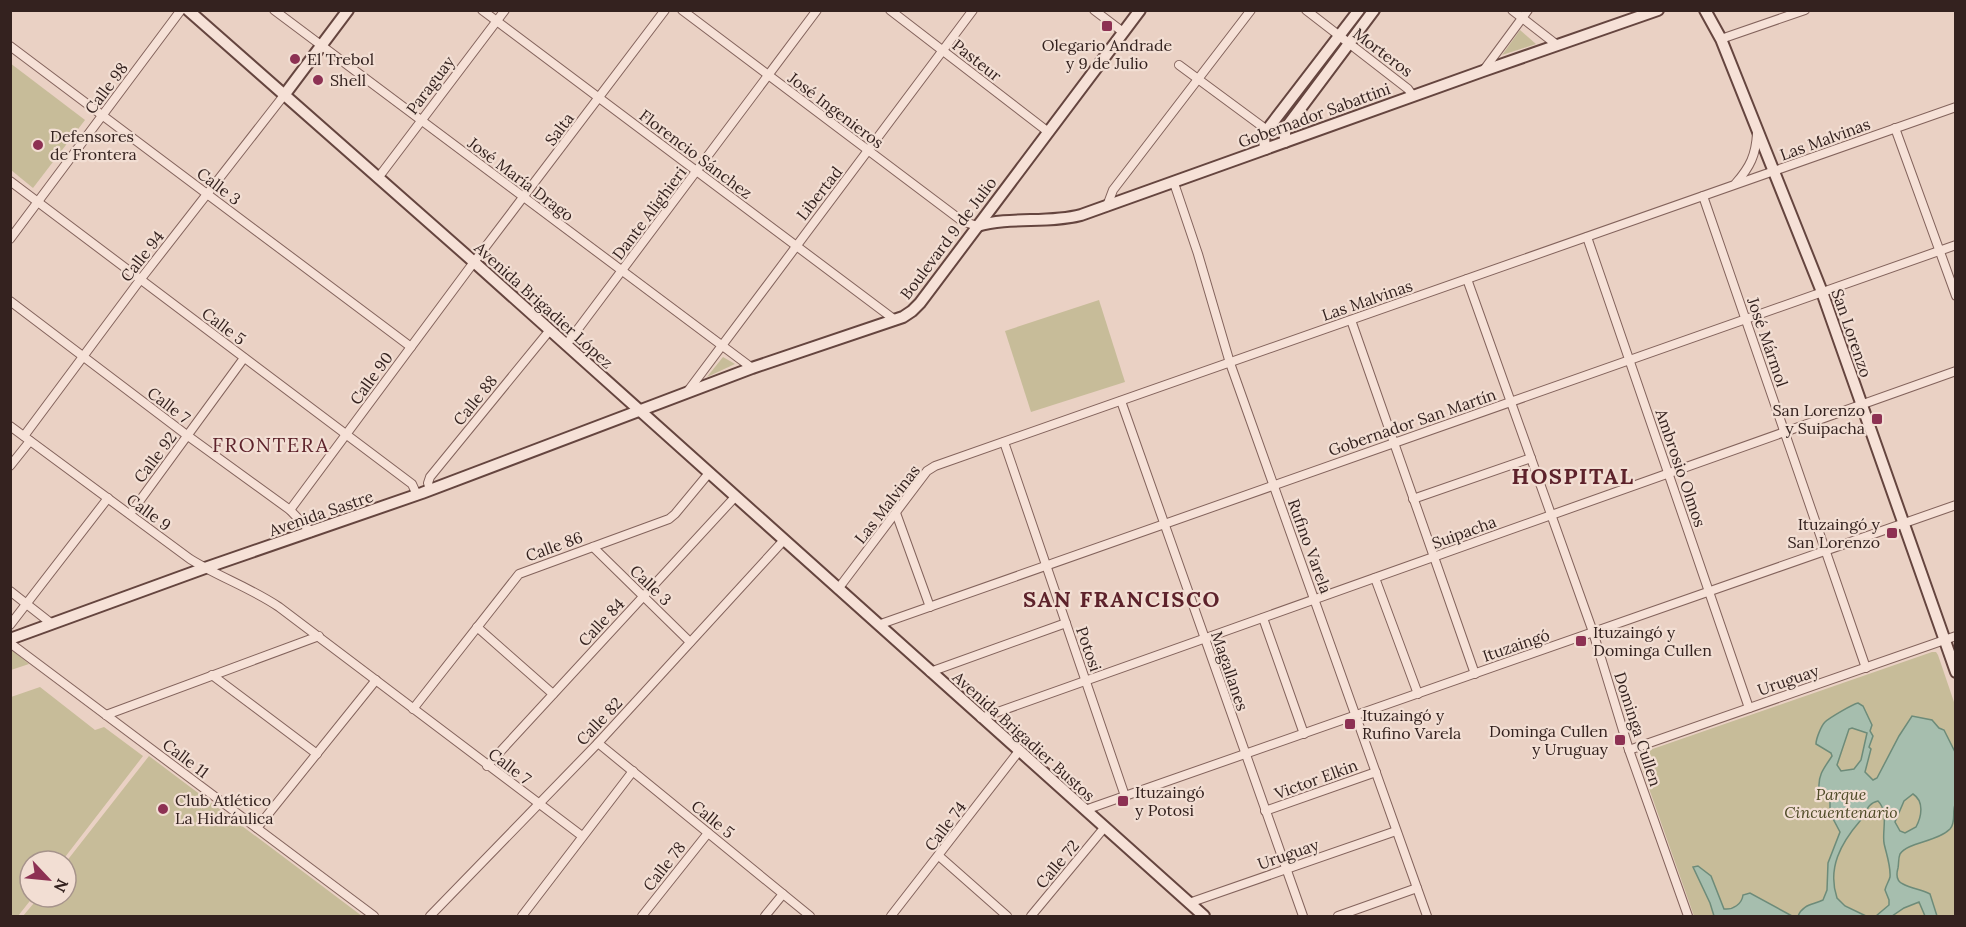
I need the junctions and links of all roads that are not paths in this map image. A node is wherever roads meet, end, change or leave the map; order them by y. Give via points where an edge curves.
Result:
1 (181, 10) edge
2 (188, 10) edge
3 (274, 10) edge
4 (348, 10) edge
5 (482, 10) edge
6 (505, 10) edge
7 (665, 10) edge
8 (682, 10) edge
9 (817, 10) edge
10 (890, 10) edge
11 (973, 10) edge
12 (1094, 10) edge
13 (1140, 10) edge
14 (1251, 10) edge
15 (1306, 10) edge
16 (1359, 10) edge
17 (1374, 10) edge
18 (1512, 10) edge
19 (1528, 10) edge
20 (1658, 10) edge
21 (1706, 10) edge
22 (1805, 10) edge
23 (1522, 18) junction
24 (496, 21) junction
25 (1123, 33) junction
26 (1340, 36) junction
27 (1720, 39) junction
28 (1349, 44) junction
29 (1557, 45) junction
30 (10, 46) edge
31 (321, 46) junction
32 (944, 51) junction
33 (1179, 65) dead end
34 (1483, 70) junction
35 (769, 75) junction
36 (1199, 80) junction
37 (285, 94) junction
38 (1413, 96) junction
39 (598, 98) junction
40 (1956, 107) edge
41 (103, 115) junction
42 (420, 120) junction
43 (1896, 128) junction
44 (1267, 130) junction
45 (1047, 131) junction
46 (1758, 131) junction
47 (1284, 137) junction
48 (1265, 149) junction
49 (869, 151) junction
50 (696, 172) junction
51 (1774, 172) junction
52 (378, 178) junction
53 (10, 181) edge
54 (1174, 183) junction
55 (1734, 185) junction
56 (207, 195) junction
57 (1703, 196) junction
58 (524, 198) junction
59 (38, 202) junction
60 (1107, 206) junction
61 (977, 226) junction
62 (1587, 237) junction
63 (10, 239) edge
64 (1956, 244) edge
65 (796, 245) junction
66 (1938, 251) junction
67 (474, 262) junction
68 (622, 271) junction
69 (1467, 279) junction
70 (140, 280) junction
71 (1822, 292) junction
72 (1956, 297) edge
73 (10, 301) edge
74 (1745, 319) junction
75 (895, 320) junction
76 (1351, 320) junction
77 (550, 330) junction
78 (566, 345) junction
79 (721, 345) junction
80 (411, 346) junction
81 (82, 357) junction
82 (244, 358) junction
83 (1630, 360) junction
84 (1230, 363) junction
85 (752, 368) junction
86 (1956, 371) edge
87 (687, 393) junction
88 (1121, 401) junction
89 (1510, 402) junction
90 (1861, 405) junction
91 (640, 411) junction
92 (10, 426) edge
93 (1785, 432) junction
94 (347, 434) junction
95 (188, 436) junction
96 (27, 438) junction
97 (1004, 442) junction
98 (1394, 443) junction
99 (1531, 458) junction
100 (10, 466) edge
101 (709, 473) junction
102 (1669, 473) junction
103 (1274, 486) junction
104 (430, 490) junction
105 (417, 495) junction
106 (735, 497) junction
107 (108, 498) junction
108 (1413, 499) junction
109 (1956, 506) edge
110 (290, 510) junction
111 (896, 513) junction
112 (130, 514) junction
113 (1552, 515) junction
114 (1164, 524) junction
115 (1904, 524) junction
116 (311, 532) junction
117 (783, 540) junction
118 (593, 547) junction
119 (1827, 551) junction
120 (1433, 557) junction
121 (1047, 566) junction
122 (205, 568) junction
123 (1376, 578) junction
124 (838, 589) junction
125 (10, 591) edge
126 (1710, 592) junction
127 (644, 596) junction
128 (1314, 599) junction
129 (27, 604) junction
130 (279, 607) joint
131 (930, 607) junction
132 (1263, 618) junction
133 (1066, 623) junction
134 (52, 624) junction
135 (10, 625) edge
136 (878, 625) junction
137 (477, 627) junction
138 (1593, 632) junction
139 (319, 636) junction
140 (1204, 638) junction
141 (1950, 638) edge
142 (10, 641) edge
143 (690, 642) junction
144 (1866, 668) junction
145 (930, 672) junction
146 (1956, 672) edge
147 (1475, 674) junction
148 (212, 675) junction
149 (376, 680) junction
150 (1086, 681) junction
151 (553, 694) junction
152 (1418, 694) junction
153 (1749, 708) junction
154 (413, 709) junction
155 (106, 716) junction
156 (1356, 716) junction
157 (981, 718) junction
158 (1304, 734) junction
159 (598, 743) junction
160 (1629, 750) junction
161 (1019, 751) junction
162 (317, 754) junction
163 (1245, 754) junction
164 (487, 766) junction
165 (633, 771) junction
166 (1376, 772) junction
167 (1125, 796) junction
168 (539, 805) junction
169 (1085, 810) junction
170 (1265, 811) junction
171 (257, 828) junction
172 (1104, 828) junction
173 (1396, 831) junction
174 (708, 833) junction
175 (582, 836) junction
176 (939, 856) junction
177 (1286, 870) junction
178 (1417, 888) junction
179 (783, 894) junction
180 (1189, 903) junction
181 (1200, 915) edge
182 (374, 916) edge
183 (430, 916) edge
184 (522, 916) edge
185 (642, 916) edge
186 (765, 916) edge
187 (810, 916) edge
188 (891, 916) edge
189 (1007, 916) edge
190 (1031, 916) edge
191 (1303, 916) edge
192 (1338, 916) edge
193 (1427, 916) edge
194 (1688, 916) edge

1 - 41 street, Calle 98
2 - 37 main road, Avenida Brigadier López
3 - 31 street, José María Drago
4 - 31 main road
5 - 24 street, Florencio Sánchez
6 - 24 street, Paraguay
7 - 39 street, Salta
8 - 35 street, José Ingenieros
9 - 35 street, Dante Alighieri
10 - 32 street, Pasteur
11 - 32 street, Libertad
12 - 25 street
13 - 25 main road, Boulevard 9 de Julio
14 - 36 street
15 - 26 street, Morteros
16 - 26 main road
17 - 28 main road
18 - 23 street
19 - 23 street
20 - 29 main road, Gobernador Sabattini
21 - 27 main road, San Lorenzo
22 - 27 street
23 - 29 street
23 - 34 street
24 - 39 street, Florencio Sánchez
24 - 42 street, Paraguay
25 - 45 main road, Boulevard 9 de Julio
26 - 28 street, Morteros
26 - 44 main road
27 - 46 main road, San Lorenzo
28 - 38 street, Morteros
28 - 47 main road via 1285,129
29 - 34 main road, Gobernador Sabattini
30 - 41 street, Calle 3
31 - 37 main road
31 - 42 street, José María Drago
32 - 45 street, Pasteur
32 - 49 street, Libertad
33 - 36 street
34 - 38 main road, Gobernador Sabattini
35 - 49 street, José Ingenieros
35 - 50 street, Dante Alighieri
36 - 44 street
36 - 60 street via 1113,190
37 - 52 main road, Avenida Brigadier López
37 - 56 street, Calle 94
38 - 47 main road, Gobernador Sabattini
39 - 50 street, Florencio Sánchez
39 - 58 street, Salta
40 - 43 street, Las Malvinas
41 - 56 street, Calle 3
41 - 59 street, Calle 98
42 - 52 street, Paraguay
42 - 58 street, José María Drago
43 - 51 street, Las Malvinas
43 - 66 street
44 - 47 street
44 - 48 main road
45 - 61 main road, Boulevard 9 de Julio
46 - 51 main road, San Lorenzo
46 - 55 street via 1755,156
47 - 48 main road, Gobernador Sabattini
48 - 54 main road, Gobernador Sabattini
49 - 61 street, José Ingenieros via 962,221
49 - 65 street, Libertad
50 - 65 street, Florencio Sánchez
50 - 68 street, Dante Alighieri
51 - 55 street, Las Malvinas
51 - 71 main road, San Lorenzo
52 - 67 main road, Avenida Brigadier López
53 - 59 street, Calle 5
54 - 60 main road, Gobernador Sabattini
54 - 84 street, Rufino Varela
55 - 57 street, Las Malvinas
56 - 70 street, Calle 94
56 - 80 street, Calle 3
57 - 62 street, Las Malvinas
57 - 74 street, José Mármol
58 - 67 street, Salta
58 - 68 street, José María Drago
59 - 63 street, Calle 98
59 - 70 street, Calle 5
60 - 61 main road, Gobernador Sabattini via 1066,218 997,220
61 - 75 main road, Boulevard 9 de Julio via 920,303
62 - 69 street, Las Malvinas
62 - 83 street, Ambrosio Olmos
64 - 66 street, Gobernador San Martín
65 - 75 street, Florencio Sánchez
65 - 79 street, Libertad
66 - 71 street, Gobernador San Martín
66 - 72 street
67 - 77 main road, Avenida Brigadier López
67 - 80 street, Calle 90
68 - 78 street, Dante Alighieri
68 - 79 street, José María Drago
69 - 76 street, Las Malvinas
69 - 89 street, Dominga Cullen
70 - 81 street, Calle 94
70 - 82 street, Calle 5
71 - 74 street, Gobernador San Martín
71 - 90 main road, San Lorenzo
73 - 81 street, Calle 7
74 - 83 street, Gobernador San Martín
74 - 93 street, José Mármol
75 - 85 main road, Boulevard 9 de Julio
76 - 84 street, Las Malvinas
76 - 98 street
77 - 78 main road, Avenida Brigadier López
77 - 104 street, Calle 88 via 430,477
78 - 91 main road, Avenida Brigadier López
79 - 85 street, José María Drago
79 - 87 street, Libertad
80 - 94 street, Calle 90
81 - 95 street, Calle 7
81 - 96 street, Calle 94
82 - 94 street, Calle 5
82 - 95 street, Calle 92
83 - 89 street, Gobernador San Martín
83 - 102 street, Ambrosio Olmos
84 - 88 street, Las Malvinas
84 - 103 street, Rufino Varela
85 - 87 main road, Boulevard 9 de Julio
86 - 90 street, Suipacha
87 - 91 main road, Boulevard 9 de Julio
88 - 97 street, Las Malvinas
88 - 114 street, Magallanes
89 - 98 street, Gobernador San Martín
89 - 99 street, Dominga Cullen
90 - 93 street, Suipacha
90 - 115 main road, San Lorenzo
91 - 101 main road, Avenida Brigadier López
91 - 104 main road, Avenida Sastre
92 - 96 street, Calle 9
93 - 102 street, Suipacha
93 - 119 street, José Mármol
94 - 105 street, Calle 5 via 412,484
94 - 110 street, Calle 90
95 - 110 street, Calle 7
95 - 112 street, Calle 92
96 - 100 street, Calle 94
96 - 107 street, Calle 9
97 - 111 street, Las Malvinas via 927,471
97 - 121 street, Potosi
98 - 103 street, Gobernador San Martín
98 - 108 street
99 - 108 street
99 - 113 street, Dominga Cullen
101 - 106 main road, Avenida Brigadier López
101 - 118 street, Calle 86 via 669,519
102 - 113 street, Suipacha
102 - 126 street, Ambrosio Olmos
103 - 114 street, Gobernador San Martín
103 - 128 street, Rufino Varela
104 - 105 main road, Avenida Sastre
105 - 116 main road, Avenida Sastre
106 - 117 main road, Avenida Brigadier López
106 - 127 street, Calle 84
107 - 112 street, Calle 9
107 - 129 street
108 - 120 street
109 - 115 street, Ituzaingó
110 - 116 street, Calle 7
111 - 124 street, Las Malvinas
111 - 131 street
112 - 122 street, Calle 9
113 - 120 street, Suipacha
113 - 138 street, Dominga Cullen
114 - 121 street, Gobernador San Martín
114 - 140 street, Magallanes
115 - 119 street, Ituzaingó
115 - 141 main road, San Lorenzo
116 - 122 main road, Avenida Sastre
117 - 124 main road, Avenida Brigadier López
117 - 143 street, Calle 82
118 - 127 street, Calle 3
118 - 137 street, Calle 86 via 519,573
119 - 126 street, Ituzaingó
119 - 144 street, José Mármol
120 - 123 street, Suipacha
120 - 147 street
121 - 131 street, Gobernador San Martín
121 - 133 street, Potosi
122 - 130 street, Calle 9
122 - 134 main road, Avenida Sastre
123 - 128 street, Suipacha
123 - 152 street
124 - 136 main road, Avenida Brigadier López
125 - 129 street
126 - 138 street, Ituzaingó
126 - 153 street, Ambrosio Olmos
127 - 143 street, Calle 3
127 - 151 street, Calle 84
128 - 132 street, Suipacha
128 - 156 street, Rufino Varela
129 - 134 street
129 - 135 street
130 - 139 street, Calle 7
131 - 136 street, Gobernador San Martín
132 - 140 street, Suipacha
132 - 158 street
133 - 145 street
133 - 150 street, Potosi
134 - 142 main road, Avenida Sastre
136 - 145 main road, Avenida Brigadier Bustos
137 - 151 street
137 - 154 street, Calle 86
138 - 147 street, Ituzaingó
138 - 160 street, Dominga Cullen
139 - 148 street
139 - 149 street, Calle 7
140 - 150 street, Suipacha
140 - 163 street, Magallanes
141 - 144 street, Uruguay
141 - 146 main road, San Lorenzo
142 - 155 street, Calle 11
143 - 159 street, Calle 82
144 - 153 street, Uruguay
145 - 157 main road, Avenida Brigadier Bustos
147 - 152 street, Ituzaingó
148 - 155 street
148 - 162 street
149 - 154 street, Calle 7
149 - 162 street
150 - 157 street, Suipacha
150 - 167 street, Potosi
151 - 164 street, Calle 84
152 - 156 street, Ituzaingó
153 - 160 street, Uruguay
154 - 164 street, Calle 7
155 - 171 street, Calle 11
156 - 158 street, Ituzaingó
156 - 166 street, Rufino Varela
157 - 161 main road, Avenida Brigadier Bustos
158 - 163 street, Ituzaingó
159 - 165 street, Calle 5
159 - 168 street, Calle 82
160 - 194 street, Dominga Cullen
161 - 169 main road, Avenida Brigadier Bustos
161 - 176 street, Calle 74
162 - 171 street
163 - 167 street, Ituzaingó
163 - 170 street, Magallanes
164 - 168 street, Calle 7
165 - 174 street, Calle 5
165 - 175 street
166 - 170 street, Victor Elkin
166 - 173 street, Rufino Varela
167 - 169 street, Ituzaingó
168 - 175 street, Calle 7
168 - 183 street, Calle 82
169 - 172 main road, Avenida Brigadier Bustos
170 - 177 street, Magallanes
171 - 182 street, Calle 11
172 - 180 main road, Avenida Brigadier Bustos
172 - 190 street, Calle 72
173 - 177 street, Uruguay
173 - 178 street, Rufino Varela
174 - 179 street, Calle 5
174 - 185 street, Calle 78
175 - 184 street
176 - 188 street, Calle 74
176 - 189 street
177 - 180 street, Uruguay
177 - 191 street, Magallanes
178 - 192 street
178 - 193 street, Rufino Varela
179 - 186 street
179 - 187 street, Calle 5
180 - 181 main road, Avenida Brigadier Bustos

